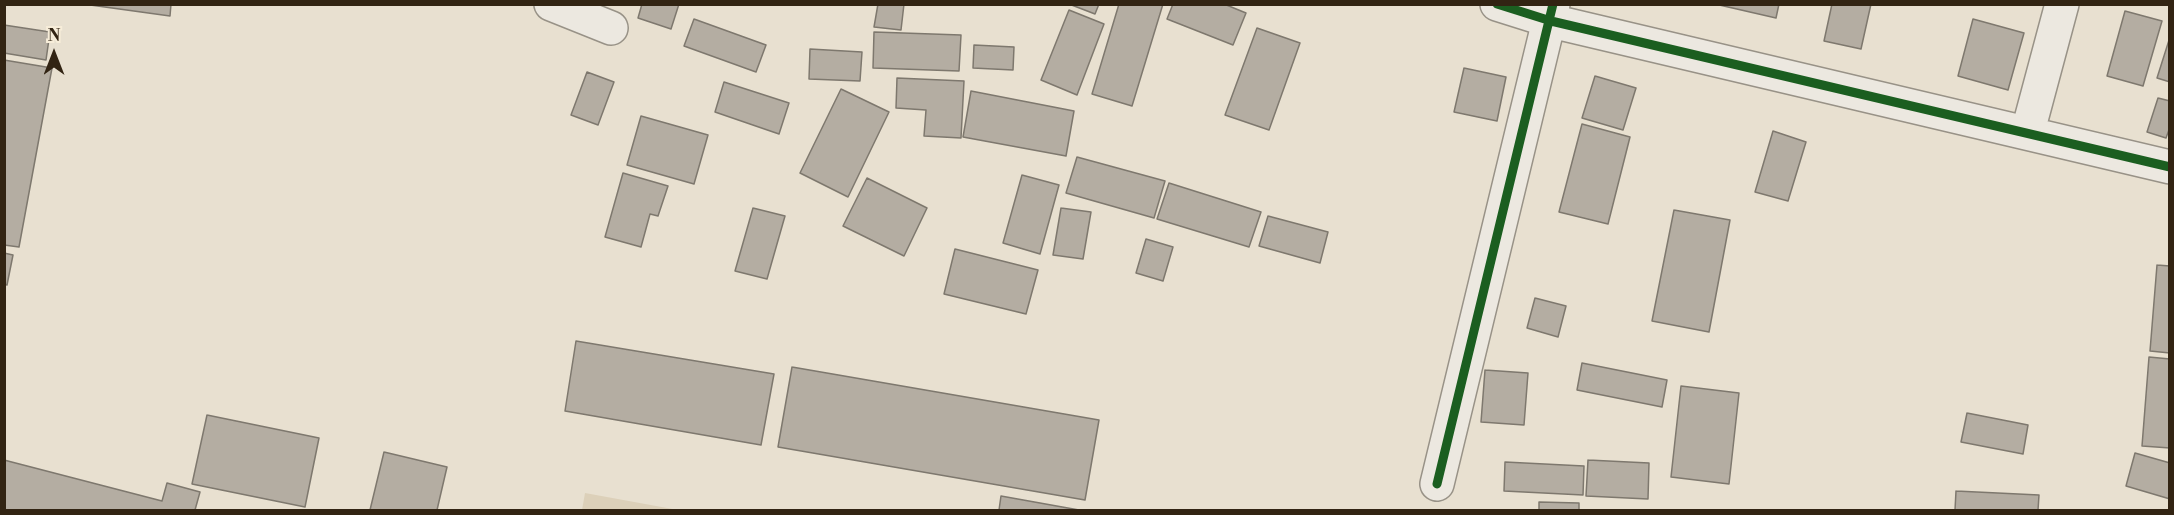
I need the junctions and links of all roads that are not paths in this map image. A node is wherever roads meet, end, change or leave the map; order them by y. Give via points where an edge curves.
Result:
1 (551, 4) edge
2 (1497, 4) edge
3 (2062, 4) edge
4 (1552, 13) edge
5 (611, 28) dead end
6 (2028, 131) junction
7 (2169, 167) edge
8 (1437, 484) dead end

1 - 5 street
2 - 4 street
3 - 6 street
4 - 6 street
4 - 8 street
6 - 7 street

